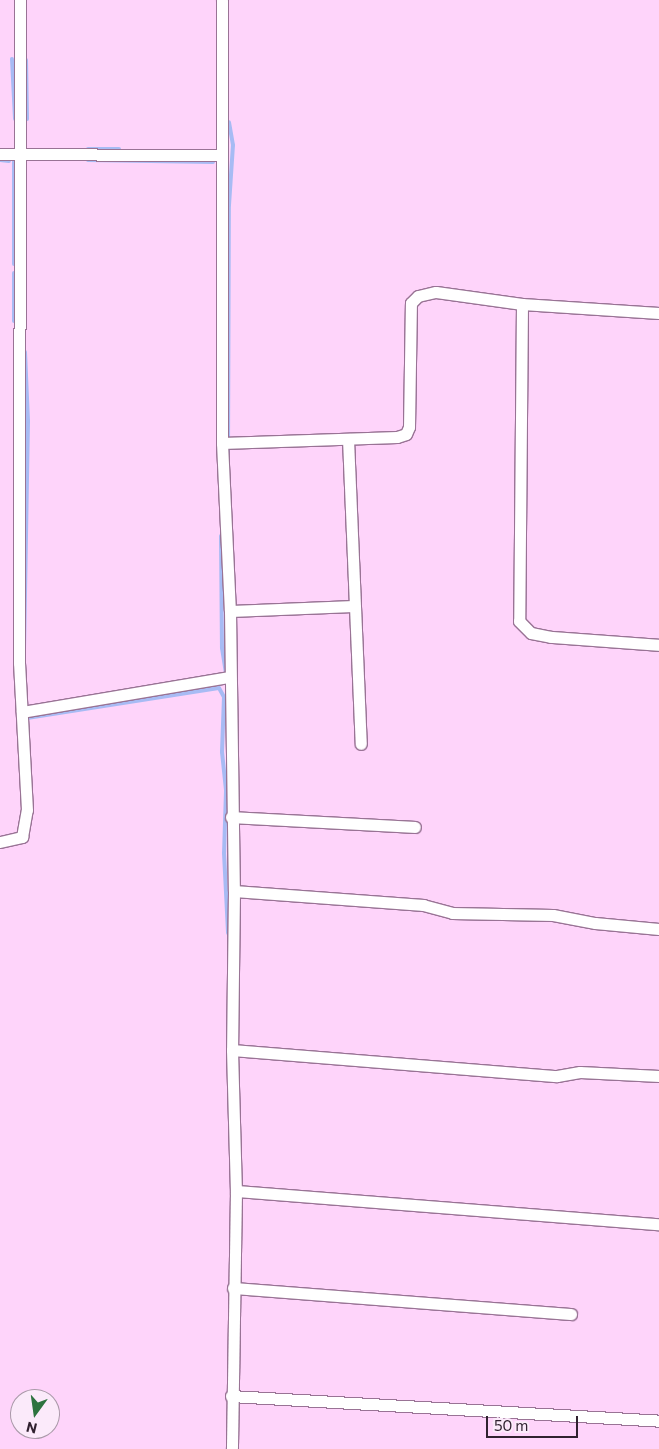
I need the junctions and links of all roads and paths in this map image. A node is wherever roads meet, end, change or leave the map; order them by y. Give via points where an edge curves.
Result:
1 (20, 0) edge
2 (222, 0) edge
3 (0, 154) edge
4 (21, 154) junction
5 (222, 155) junction
6 (522, 304) junction
7 (659, 313) edge
8 (348, 439) junction
9 (222, 443) junction
10 (354, 606) junction
11 (230, 611) junction
12 (659, 645) edge
13 (230, 677) junction
14 (22, 712) junction
15 (361, 744) dead end
16 (231, 817) junction
17 (415, 827) dead end
18 (0, 842) edge
19 (234, 891) junction
20 (659, 929) edge
21 (232, 1050) junction
22 (659, 1076) edge
23 (236, 1191) junction
24 (659, 1224) edge
25 (233, 1288) junction
26 (571, 1314) dead end
27 (231, 1396) junction
28 (659, 1421) edge
29 (232, 1449) edge

1 - 4 street
2 - 5 street
3 - 4 street
4 - 5 street
4 - 14 street via 19,663
5 - 9 street
6 - 7 street
6 - 8 street via 436,292 418,296 411,302 408,335 409,427 406,434
6 - 12 street via 520,621 531,633 551,638
8 - 9 street
8 - 10 street
9 - 11 street
10 - 11 street
10 - 15 street
11 - 13 street
13 - 14 street
13 - 16 street
14 - 18 street via 27,825 16,840
16 - 17 street
16 - 19 street
19 - 20 street via 422,905 452,913 553,915
19 - 21 street
21 - 22 street via 557,1076 580,1072
21 - 23 street
23 - 24 street
23 - 25 street
25 - 26 street
25 - 27 street
27 - 28 street
27 - 29 street

